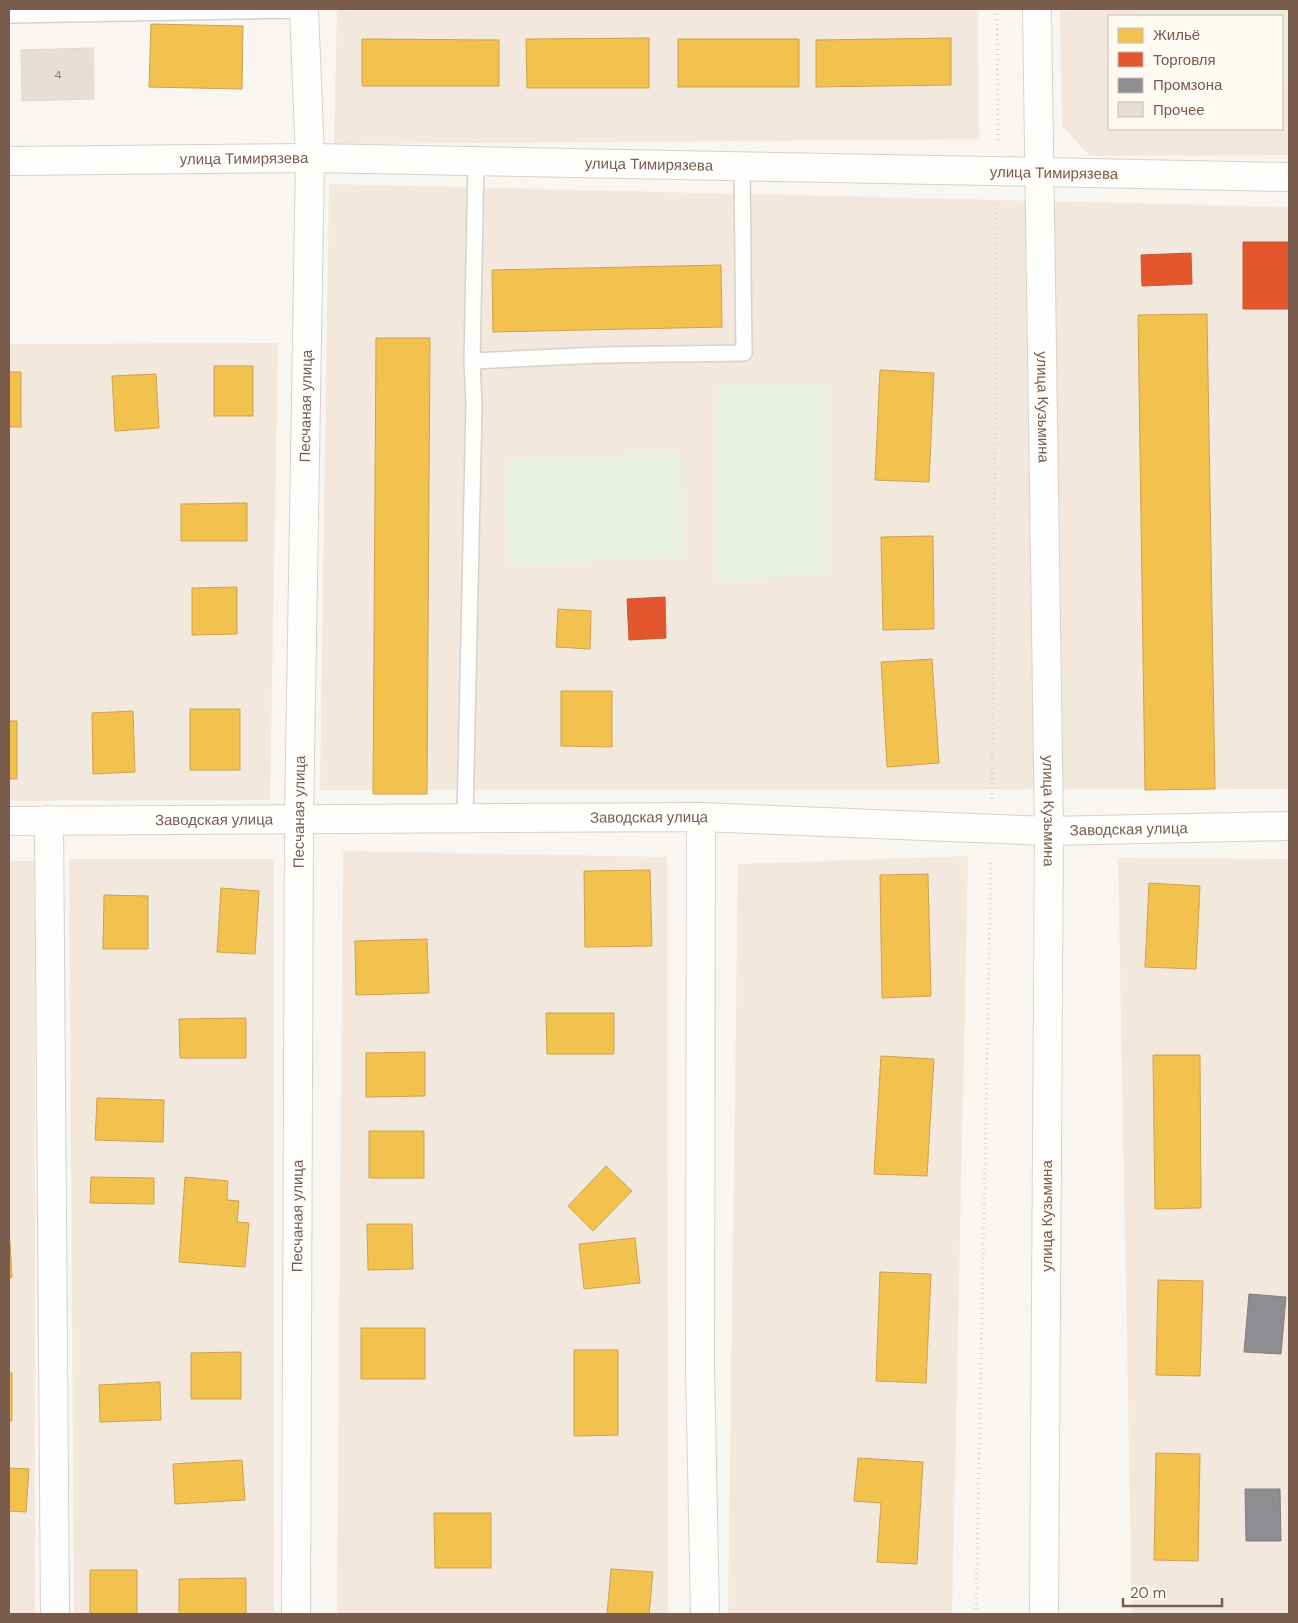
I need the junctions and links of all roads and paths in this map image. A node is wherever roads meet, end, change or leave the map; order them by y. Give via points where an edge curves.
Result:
1 (304, 9) edge
2 (1037, 9) edge
3 (9, 15) edge
4 (310, 158) junction
5 (9, 161) edge
6 (476, 161) junction
7 (742, 167) junction
8 (1040, 172) junction
9 (1289, 177) edge
10 (472, 361) junction
11 (465, 817) junction
12 (701, 817) junction
13 (299, 818) junction
14 (9, 820) edge
15 (49, 820) junction
16 (1289, 826) edge
17 (1049, 831) junction
18 (55, 1614) edge
19 (296, 1614) edge
20 (705, 1614) edge
21 (1044, 1614) edge

1 - 3 lane
1 - 4 street, Песчаная улица
2 - 8 street, улица Кузьмина
4 - 5 street, улица Тимирязева
4 - 6 street, улица Тимирязева
4 - 13 street, Песчаная улица
6 - 7 street, улица Тимирязева
6 - 10 lane
7 - 8 street, улица Тимирязева
7 - 10 lane via 744,353
8 - 9 street, улица Тимирязева
8 - 17 street, улица Кузьмина
10 - 11 lane via 474,406
11 - 12 street, Заводская улица
11 - 13 street, Заводская улица
12 - 17 street, Заводская улица
12 - 20 street via 700,1368
13 - 15 street, Заводская улица
13 - 19 street, Песчаная улица
14 - 15 street, Заводская улица
15 - 18 street
16 - 17 street, Заводская улица
17 - 21 street, улица Кузьмина

